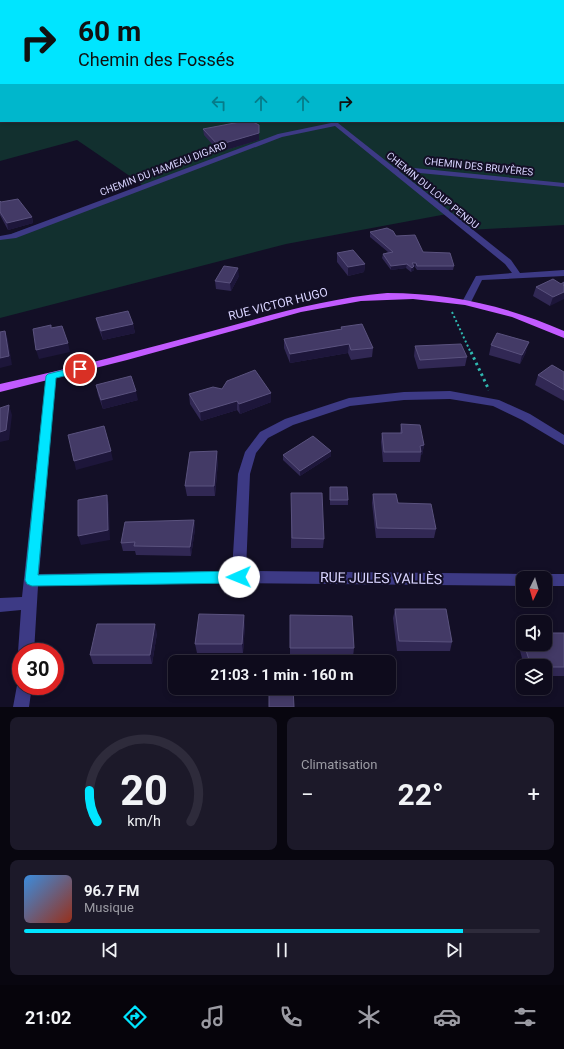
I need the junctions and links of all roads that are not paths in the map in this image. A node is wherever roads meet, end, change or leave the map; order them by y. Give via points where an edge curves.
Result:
1 (334, 123) edge
2 (393, 170) junction
3 (564, 185) edge
4 (0, 238) edge
5 (564, 273) edge
6 (518, 276) junction
7 (467, 302) junction
8 (564, 334) edge
9 (51, 376) junction
10 (0, 388) edge
11 (564, 441) edge
12 (239, 577) junction
13 (32, 580) junction
14 (516, 580) edge
15 (552, 580) edge
16 (564, 580) edge
17 (28, 603) junction
18 (0, 605) edge
19 (26, 643) edge
20 (23, 695) edge
21 (21, 707) edge

1 - 2 street, CHEMIN DU LOUP PENDU
1 - 4 street, CHEMIN DU HAMEAU DIGARD via 280,135 13,236
2 - 3 street, CHEMIN DES BRUYÈRES
2 - 6 street, CHEMIN DU LOUP PENDU via 508,262
5 - 6 street
6 - 7 street via 479,278
7 - 8 main road, RUE VICTOR HUGO via 527,318
7 - 9 main road, RUE VICTOR HUGO via 420,296 360,298 311,308
9 - 10 main road, RUE VICTOR HUGO
9 - 13 street
11 - 12 street via 526,417 495,403 450,395 404,396 349,402 289,422 264,435 251,452 244,474
12 - 13 street, RUE JULES VALLÈS
12 - 14 street, RUE JULES VALLÈS
13 - 17 street
15 - 16 street
17 - 18 street
17 - 19 street
20 - 21 street

